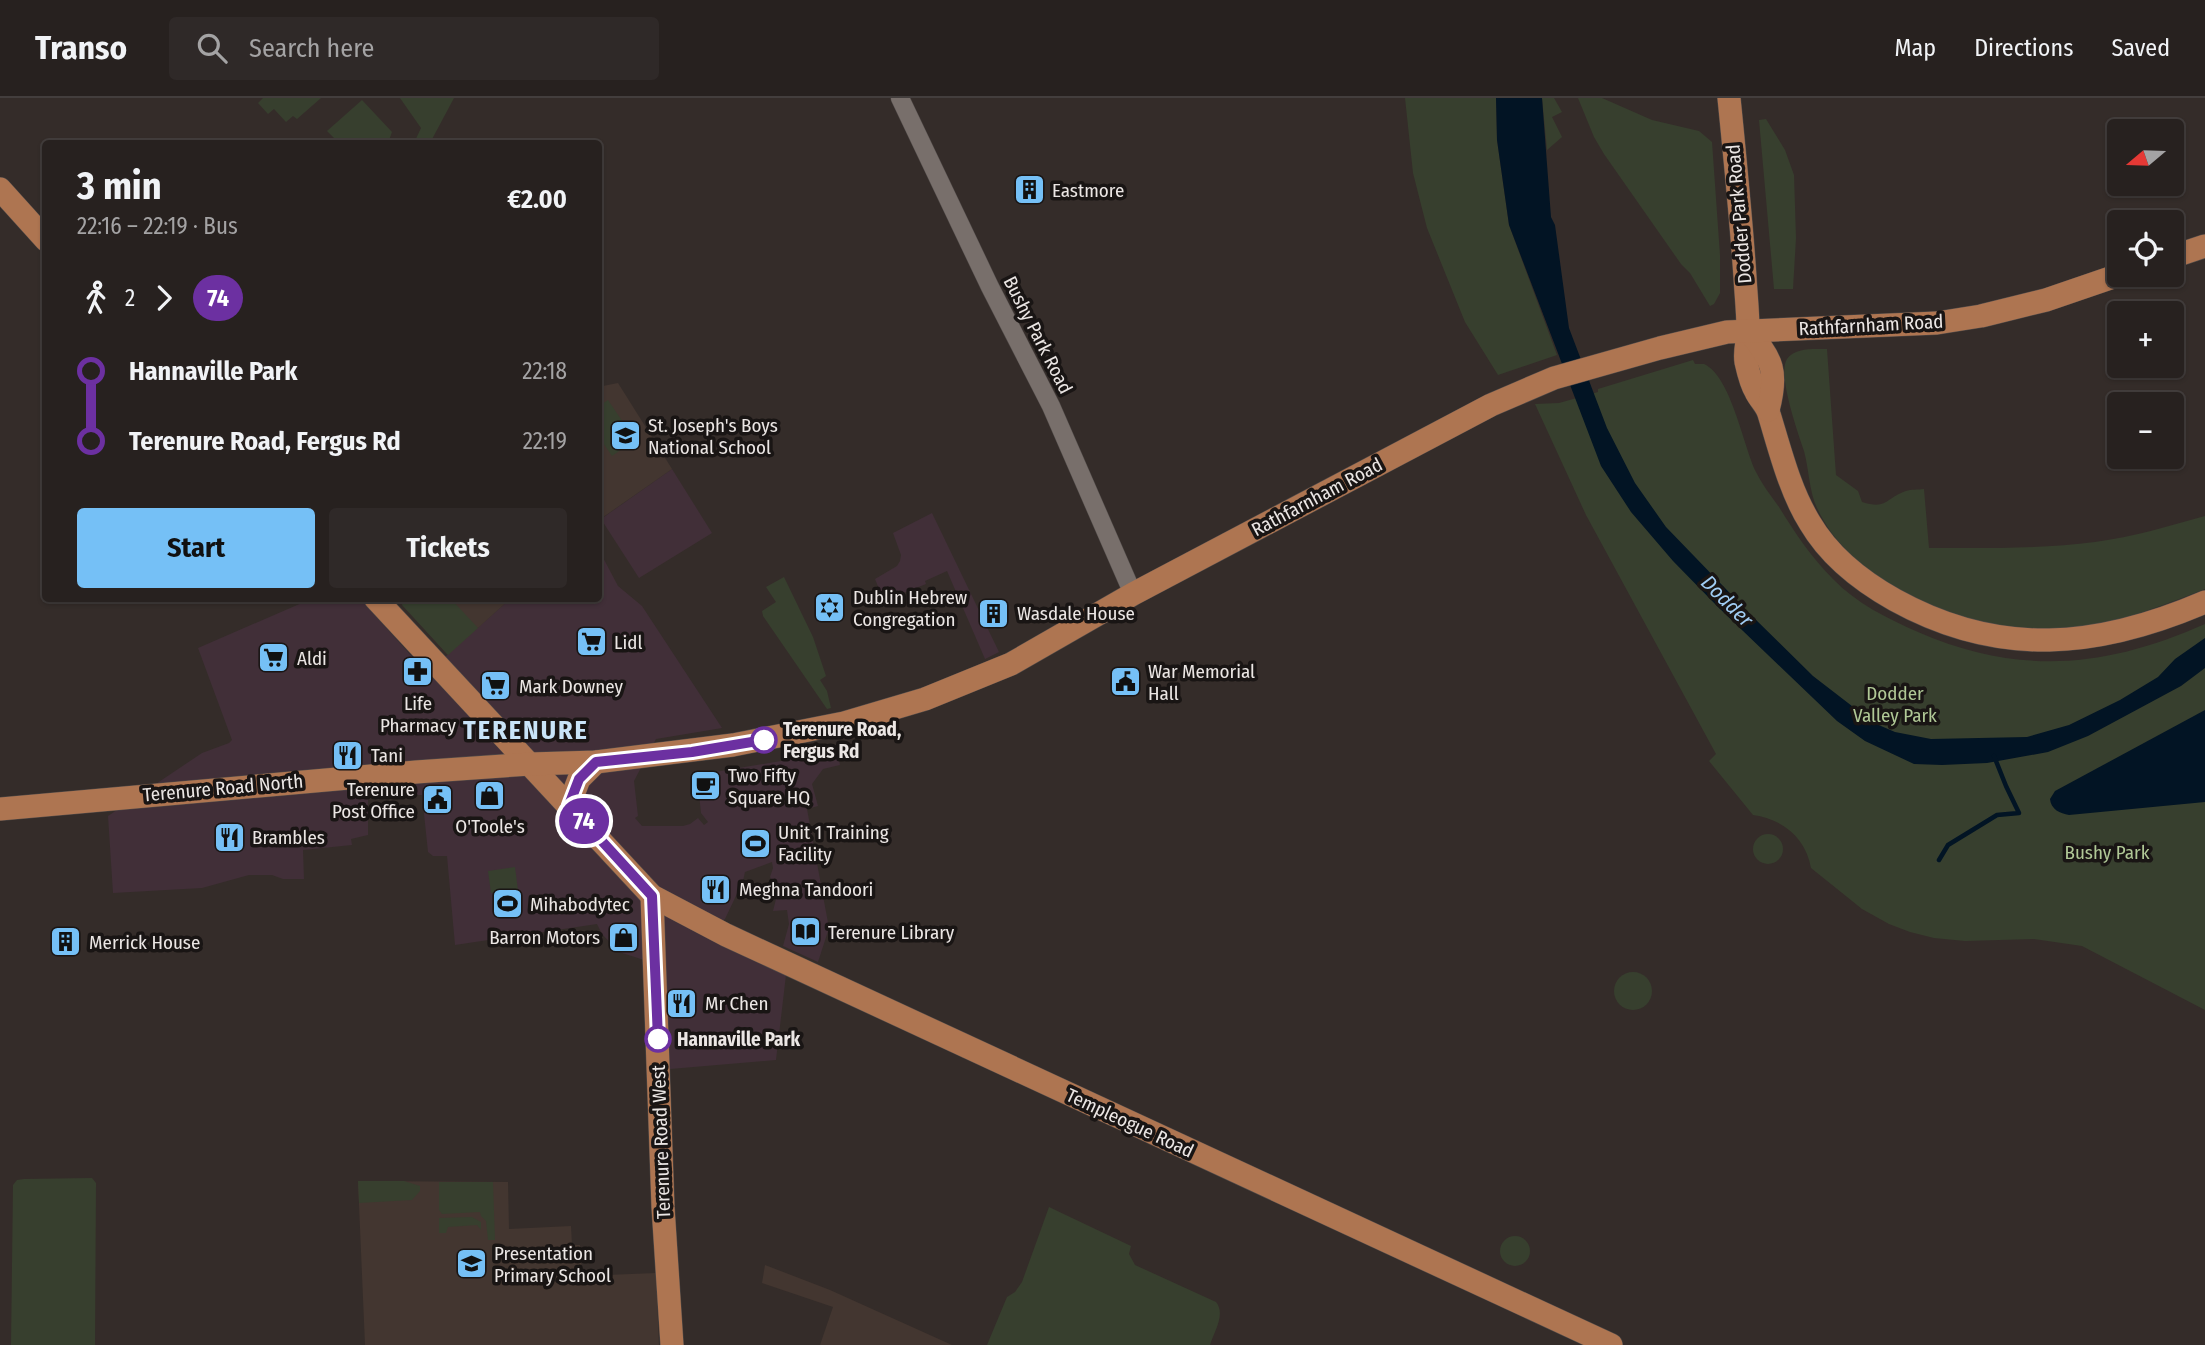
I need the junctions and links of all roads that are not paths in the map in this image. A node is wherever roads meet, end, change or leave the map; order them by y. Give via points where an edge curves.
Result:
1 (900, 98) edge
2 (1729, 98) edge
3 (0, 189) edge
4 (42, 236) edge
5 (2205, 246) edge
6 (2184, 253) edge
7 (2107, 279) edge
8 (1748, 331) junction
9 (1133, 594) junction
10 (379, 602) edge
11 (2205, 602) edge
12 (596, 762) junction
13 (530, 764) junction
14 (569, 805) junction
15 (0, 809) edge
16 (652, 896) junction
17 (672, 1345) edge
18 (1611, 1345) edge

1 - 9 street, Bushy Park Road via 1051,406
2 - 8 main road, Dodder Park Road
3 - 4 main road
5 - 6 main road
7 - 8 main road, Rathfarnham Road via 2046,300 1937,323
8 - 9 main road, Rathfarnham Road via 1704,337 1590,367 1490,405
8 - 11 main road via 1766,352 1775,385 1768,410 1803,511 1821,539 1853,573 1889,597 1923,615 1979,634 2057,641 2119,632
9 - 12 main road, Rathfarnham Road via 1011,664 925,699 797,734
10 - 13 main road, Templeogue Road
12 - 13 main road, Rathfarnham Road
12 - 14 main road via 579,779
13 - 14 main road, Templeogue Road
13 - 15 main road, Terenure Road North
14 - 16 main road, Templeogue Road
16 - 17 main road, Terenure Road West
16 - 18 main road, Templeogue Road via 726,935

